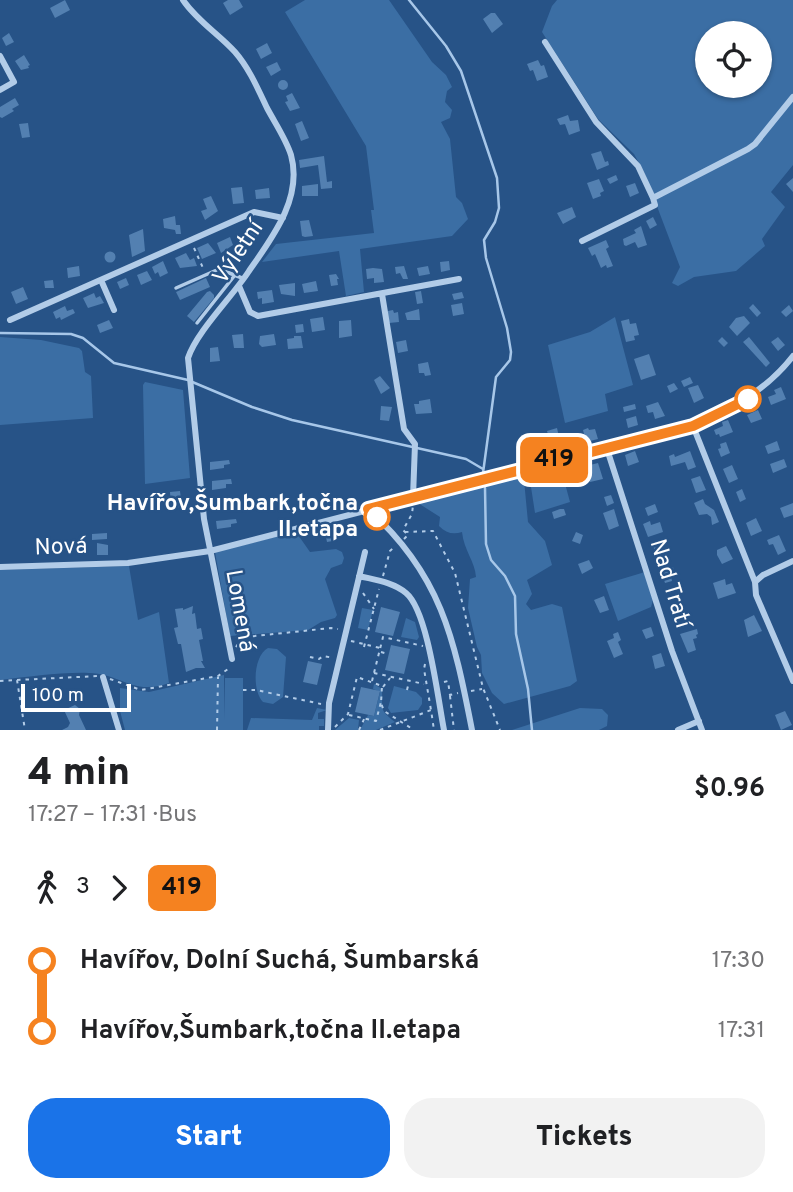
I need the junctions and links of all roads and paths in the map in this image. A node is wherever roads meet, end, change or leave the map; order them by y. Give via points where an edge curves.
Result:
1 (183, 0) edge
2 (545, 42) dead end
3 (0, 56) edge
4 (0, 90) edge
5 (793, 97) edge
6 (653, 198) junction
7 (283, 218) junction
8 (191, 240) junction
9 (582, 241) dead end
10 (206, 275) junction
11 (235, 275) junction
12 (244, 279) junction
13 (459, 279) dead end
14 (101, 280) junction
15 (239, 286) junction
16 (176, 288) dead end
17 (382, 294) junction
18 (114, 310) dead end
19 (10, 320) dead end
20 (197, 323) dead end
21 (793, 356) edge
22 (693, 426) junction
23 (606, 446) junction
24 (413, 497) junction
25 (368, 509) junction
26 (405, 532) junction
27 (401, 541) junction
28 (211, 551) junction
29 (365, 552) dead end
30 (793, 561) edge
31 (0, 567) edge
32 (359, 576) junction
33 (381, 582) junction
34 (755, 582) junction
35 (360, 588) dead end
36 (374, 609) junction
37 (373, 614) junction
38 (378, 615) dead end
39 (345, 631) junction
40 (228, 639) junction
41 (344, 639) junction
42 (402, 641) junction
43 (365, 645) junction
44 (424, 646) dead end
45 (400, 647) dead end
46 (380, 650) junction
47 (388, 654) dead end
48 (310, 657) dead end
49 (427, 658) dead end
50 (232, 659) joint
51 (338, 659) junction
52 (374, 673) junction
53 (218, 676) junction
54 (103, 677) junction
55 (391, 677) junction
56 (17, 680) junction
57 (0, 681) edge
58 (409, 681) junction
59 (448, 681) dead end
60 (793, 681) edge
61 (372, 682) junction
62 (426, 685) junction
63 (383, 687) junction
64 (483, 688) junction
65 (243, 690) dead end
66 (407, 690) dead end
67 (477, 690) dead end
68 (353, 693) junction
69 (455, 694) dead end
70 (358, 695) dead end
71 (450, 695) junction
72 (382, 698) junction
73 (329, 705) junction
74 (430, 710) junction
75 (412, 711) dead end
76 (348, 714) junction
77 (414, 716) junction
78 (365, 717) junction
79 (699, 721) junction
80 (400, 722) junction
81 (25, 730) edge
82 (119, 730) edge
83 (217, 730) edge
84 (330, 730) edge
85 (359, 730) edge
86 (380, 730) edge
87 (414, 730) edge
88 (434, 730) edge
89 (444, 730) edge
90 (454, 730) edge
91 (472, 730) edge
92 (500, 730) edge
93 (678, 730) edge
94 (702, 730) edge

1 - 7 street, Výletní via 239,57 287,145 294,181
2 - 6 street via 596,122 638,166
3 - 4 street via 14,82
5 - 6 street via 755,144
6 - 9 street via 655,205
7 - 8 street via 254,212
7 - 12 street, Výletní
8 - 10 path
8 - 14 street
10 - 11 lane via 219,269
10 - 16 lane
11 - 12 lane
11 - 20 lane
12 - 15 street, Výletní
13 - 17 street
14 - 18 street
14 - 19 street
15 - 17 street via 250,312 258,316
15 - 28 street, Výletní via 188,358
17 - 24 street via 404,429 415,444
21 - 22 street, Nová via 778,376 748,399
22 - 23 street, Nová
22 - 34 street
23 - 24 street, Nová
23 - 79 street, Nad Tratí
24 - 25 street, Nová
24 - 26 path via 414,510
25 - 27 street
25 - 28 street, Nová
26 - 27 path via 408,536
26 - 64 path via 433,531 450,562
27 - 33 path via 390,551
27 - 91 street via 425,573 440,604
28 - 31 street, Nová via 128,563
28 - 40 street, Lomená
29 - 32 street
30 - 34 street
32 - 33 street
32 - 39 street
33 - 36 path
33 - 89 street via 407,593 418,611
34 - 60 street via 756,595
35 - 36 path
36 - 37 path
37 - 38 path
37 - 43 path
39 - 40 path via 331,628
39 - 41 street
40 - 50 street, Lomená
41 - 43 path
41 - 51 street
42 - 44 path
42 - 45 path
42 - 46 path via 384,635
43 - 46 path
46 - 47 path
46 - 52 path
48 - 51 path
49 - 62 path
50 - 53 path, Lomená via 231,667
51 - 73 street
52 - 55 path
52 - 61 path
53 - 54 path, Lomená via 141,690
53 - 83 path
54 - 56 path, Lomená
54 - 82 street
55 - 58 path
55 - 63 path
56 - 57 path, Lomená
56 - 81 path
58 - 62 path
58 - 66 path
59 - 71 path
61 - 63 path
61 - 68 path via 358,676
62 - 74 path
63 - 72 path
64 - 67 path
64 - 92 path
65 - 73 path
68 - 70 path
68 - 76 path
69 - 71 path
71 - 90 path
72 - 78 path via 376,721
72 - 80 path via 384,711
73 - 84 street
74 - 77 path
74 - 88 path
75 - 77 path
76 - 78 path
76 - 84 path
77 - 80 path
78 - 85 path
79 - 93 street
79 - 94 street, Nad Tratí
80 - 86 path
80 - 87 path

